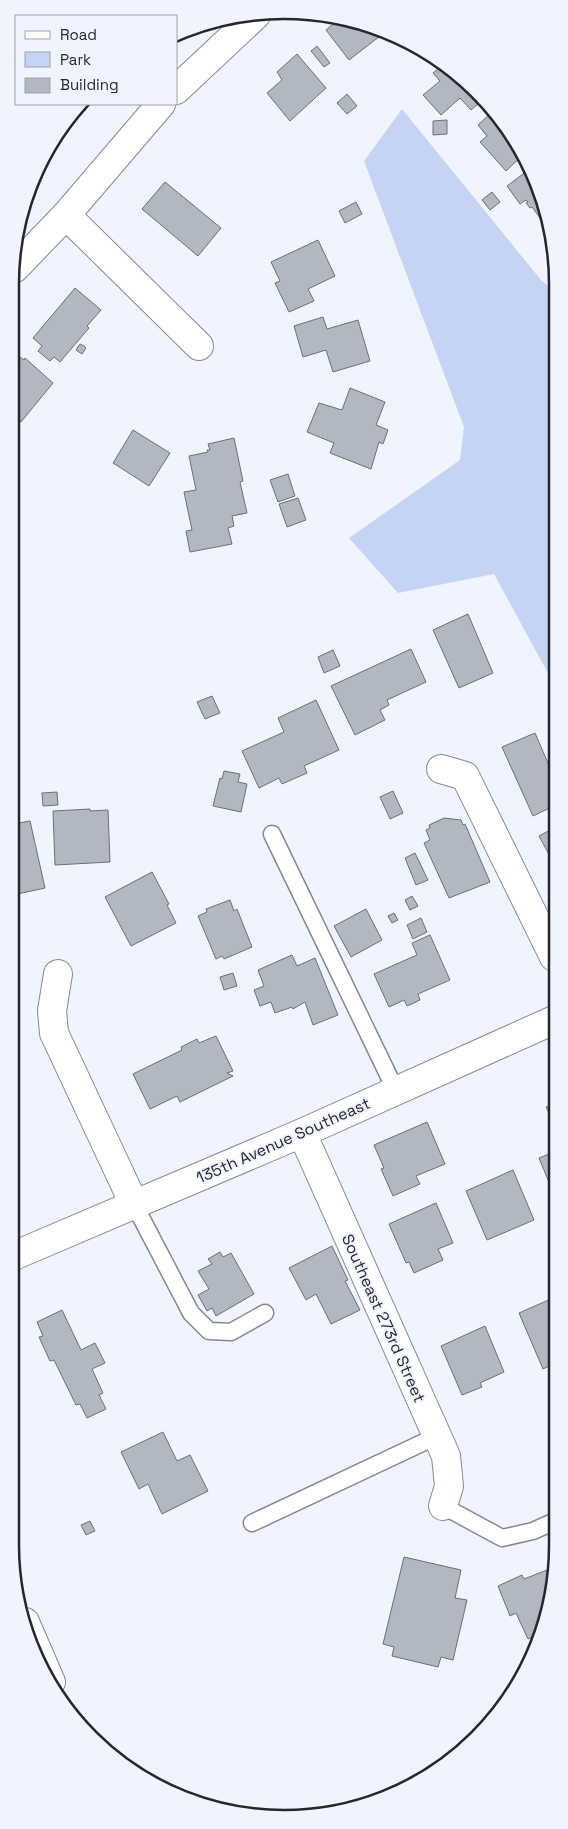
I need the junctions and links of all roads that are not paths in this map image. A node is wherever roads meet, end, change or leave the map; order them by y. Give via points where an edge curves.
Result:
1 (250, 21) edge
2 (178, 88) edge
3 (160, 105) edge
4 (66, 215) junction
5 (19, 263) edge
6 (199, 346) dead end
7 (441, 769) dead end
8 (272, 834) dead end
9 (549, 947) edge
10 (58, 974) dead end
11 (549, 1022) edge
12 (396, 1091) junction
13 (302, 1133) junction
14 (134, 1204) junction
15 (19, 1254) edge
16 (265, 1313) dead end
17 (437, 1436) junction
18 (443, 1506) joint
19 (252, 1523) dead end
20 (549, 1524) edge

1 - 2 street
3 - 4 street
4 - 5 street
4 - 6 street
7 - 9 street via 465,776
8 - 12 lane
10 - 14 street via 52,1012 54,1033
11 - 12 street, 135th Avenue Southeast
12 - 13 street, 135th Avenue Southeast
13 - 14 street, 135th Avenue Southeast
13 - 17 street, Southeast 273rd Street
14 - 15 street, 135th Avenue Southeast
14 - 16 lane via 191,1313 208,1331 231,1332
17 - 18 street, Southeast 273rd Street via 446,1456 449,1486
17 - 19 lane
18 - 20 lane via 502,1538

